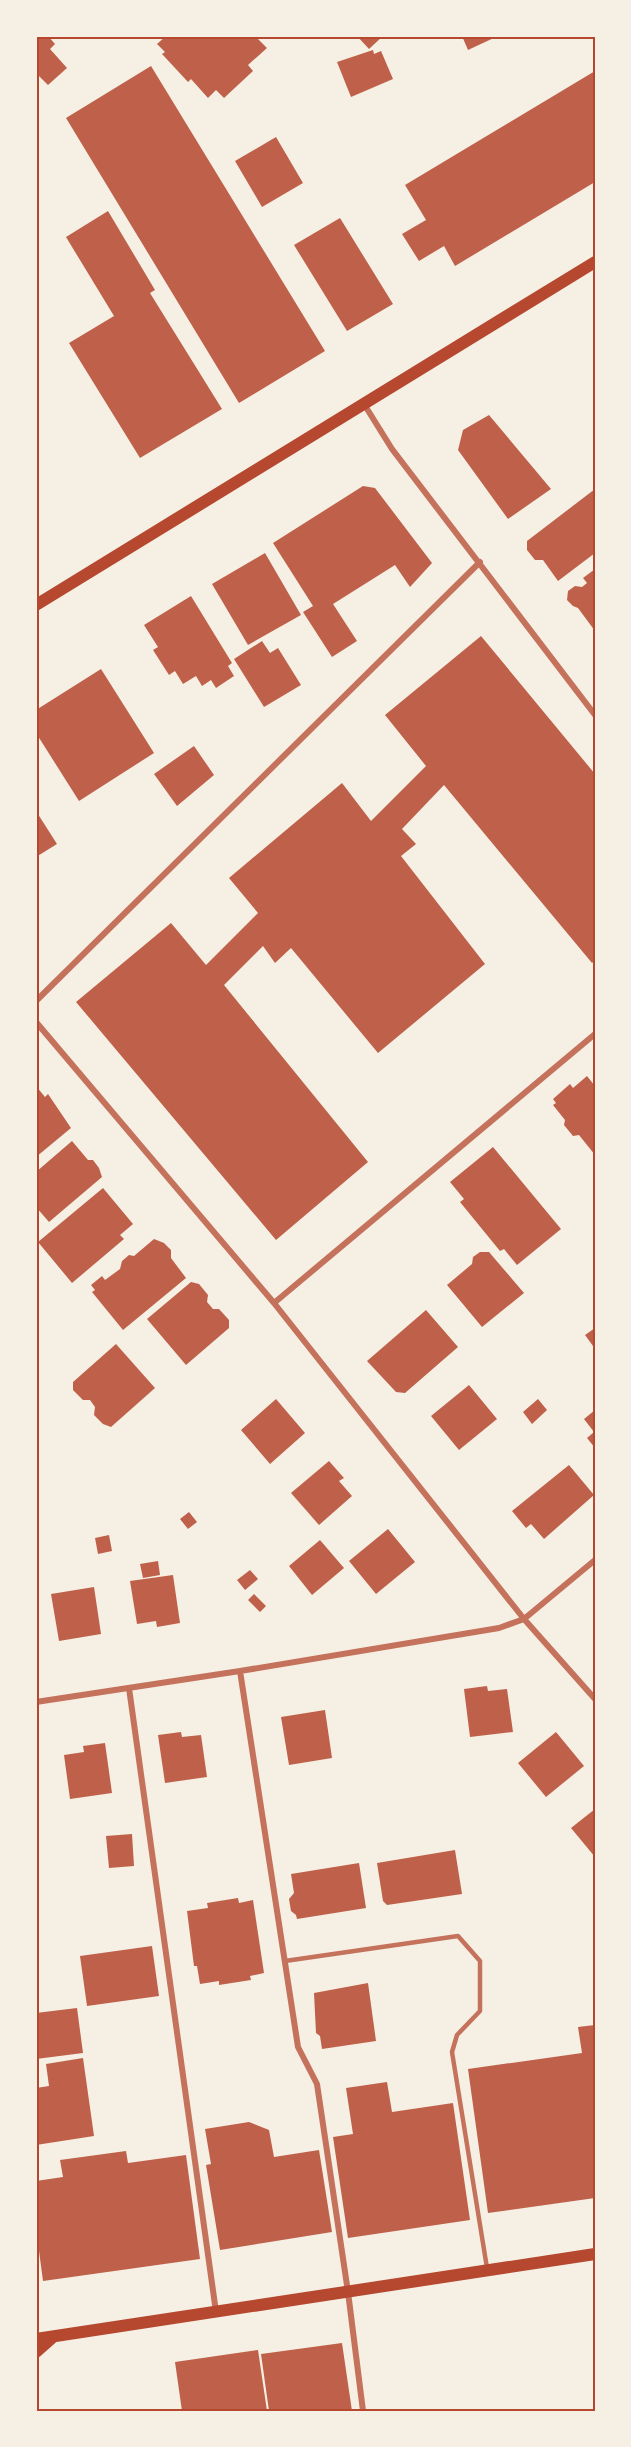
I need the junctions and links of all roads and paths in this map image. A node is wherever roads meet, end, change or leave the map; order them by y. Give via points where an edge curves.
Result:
1 (595, 262) edge
2 (364, 404) junction
3 (480, 562) junction
4 (36, 605) edge
5 (595, 715) edge
6 (36, 1001) edge
7 (36, 1022) edge
8 (595, 1034) edge
9 (274, 1303) junction
10 (595, 1560) edge
11 (524, 1619) junction
12 (240, 1671) junction
13 (129, 1688) junction
14 (595, 1700) edge
15 (36, 1702) edge
16 (285, 1961) junction
17 (595, 2254) edge
18 (488, 2271) junction
19 (348, 2292) junction
20 (216, 2312) junction
21 (52, 2337) junction
22 (36, 2339) edge
23 (36, 2352) edge
24 (363, 2411) edge

1 - 2 main road
2 - 3 street via 392,449
2 - 4 main road
3 - 5 street
3 - 6 street
7 - 9 street
8 - 9 street
9 - 11 street
10 - 11 street
11 - 12 street via 499,1628
11 - 14 street
12 - 13 street
12 - 16 street
13 - 15 street
13 - 20 street
16 - 18 lane via 458,1936 480,1961 480,2011 457,2035 452,2052
16 - 19 street via 298,2047 317,2085
17 - 18 main road
18 - 19 main road
19 - 20 main road
19 - 24 street
20 - 21 main road
21 - 22 main road
21 - 23 main road

